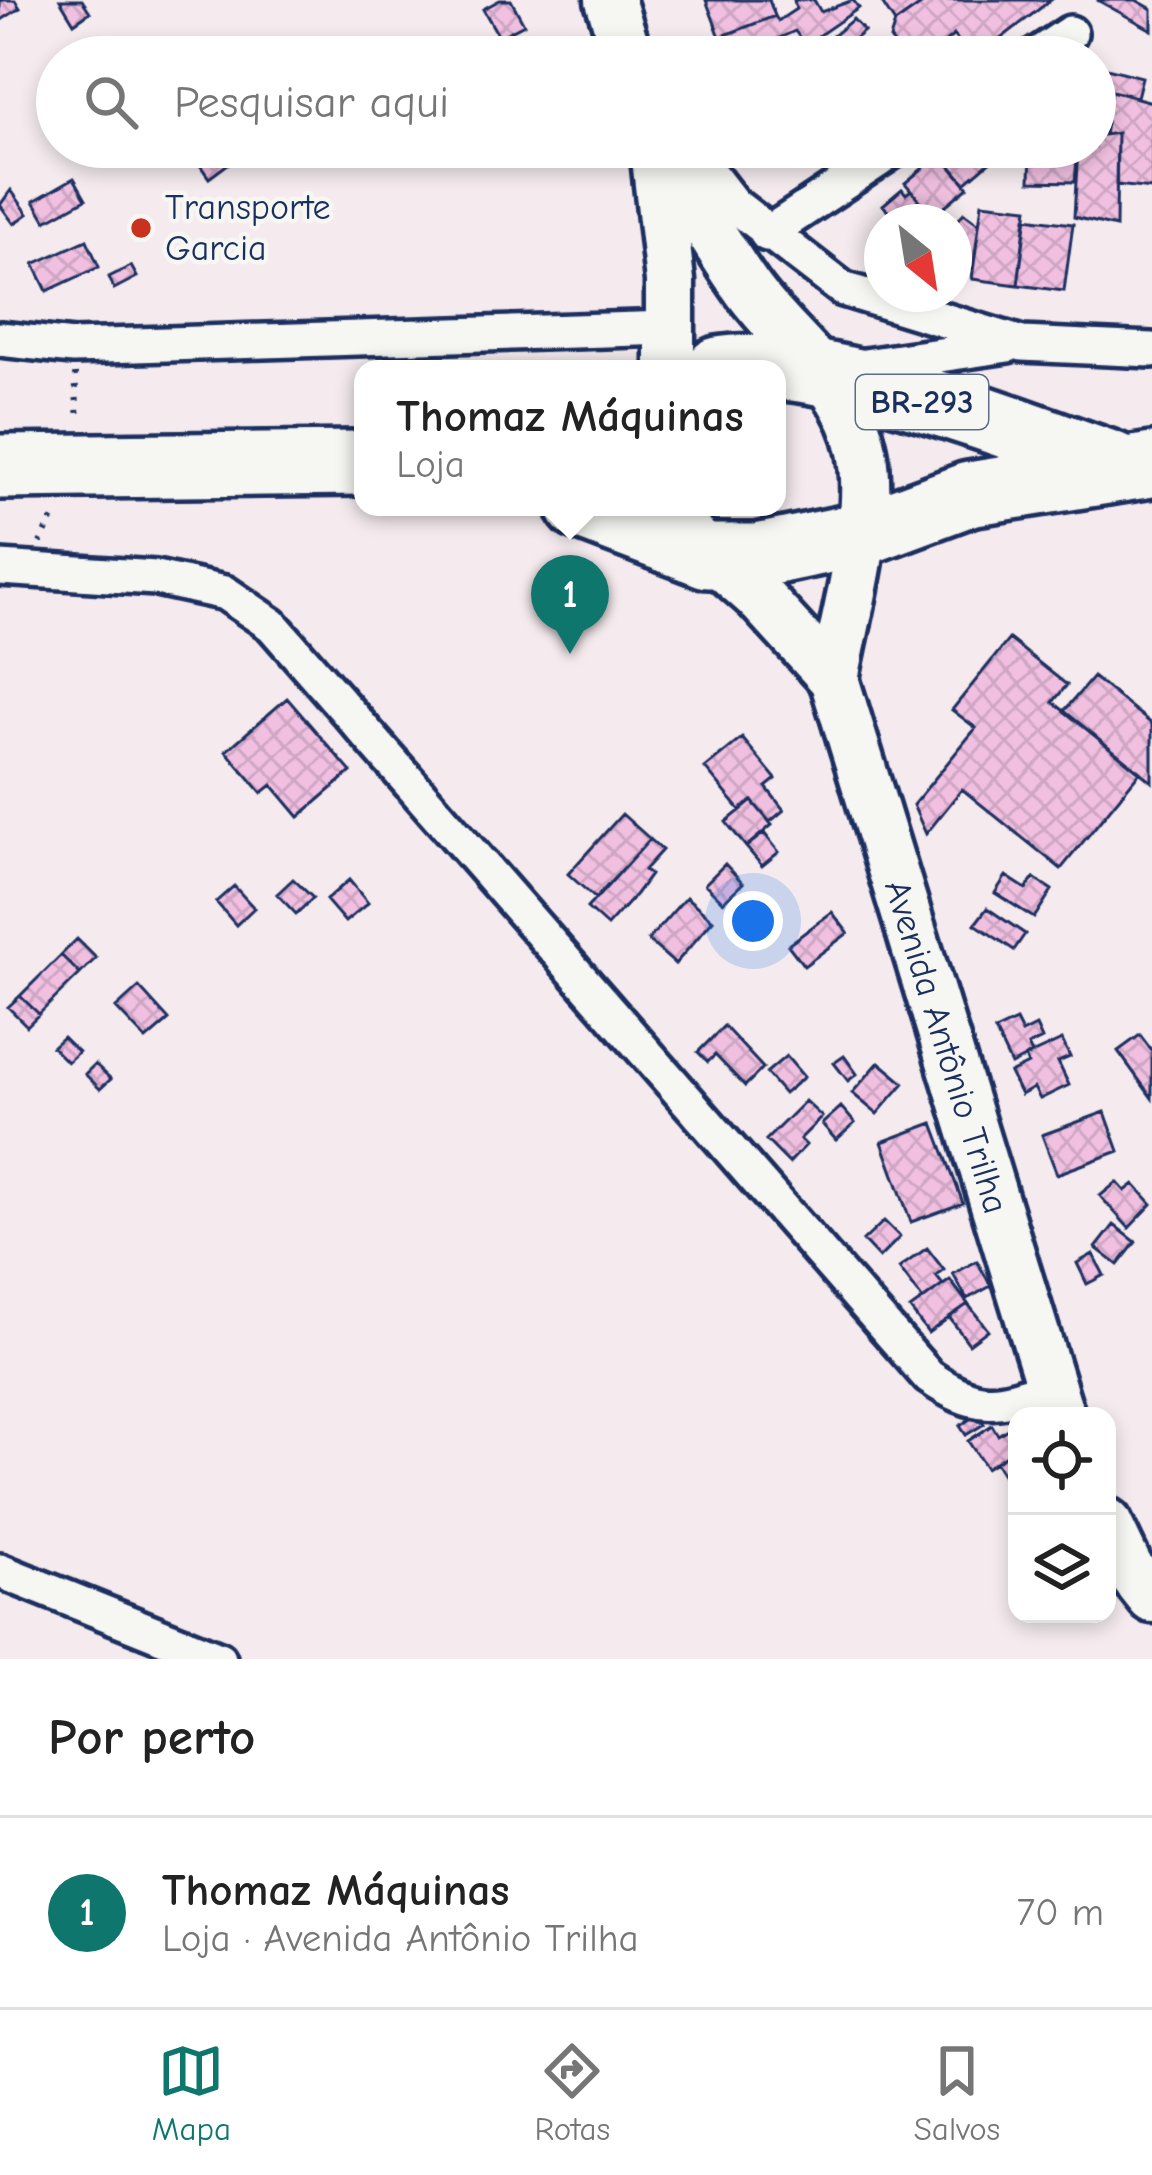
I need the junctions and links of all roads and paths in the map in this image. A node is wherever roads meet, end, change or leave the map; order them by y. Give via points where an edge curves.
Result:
1 (610, 0) edge
2 (1070, 32) dead end
3 (621, 36) edge
4 (1064, 36) edge
5 (658, 168) edge
6 (670, 168) edge
7 (705, 168) edge
8 (866, 168) edge
9 (767, 233) junction
10 (0, 339) edge
11 (1022, 344) junction
12 (670, 349) edge
13 (1152, 350) edge
14 (786, 366) edge
15 (825, 373) junction
16 (354, 465) edge
17 (0, 466) edge
18 (1136, 466) edge
19 (603, 516) edge
20 (676, 516) edge
21 (859, 535) junction
22 (708, 556) junction
23 (0, 568) edge
24 (834, 679) junction
25 (1054, 1401) edge
26 (1116, 1542) edge
27 (0, 1571) edge
28 (1152, 1598) edge
29 (219, 1659) edge

1 - 3 main road
2 - 4 street
5 - 12 main road
6 - 15 main road, Avenida Antônio Trilha via 750,292
7 - 9 street
8 - 9 street
9 - 11 street via 843,290
10 - 12 street via 73,347
11 - 13 street
11 - 15 street
14 - 15 highway, BR-293
15 - 18 highway, BR-293
15 - 21 main road, Avenida Antônio Trilha via 862,450
16 - 17 highway
18 - 21 highway, BR-293 via 969,494
19 - 22 highway, BR-293
20 - 22 main road, Avenida Antônio Trilha
21 - 22 highway, BR-293 via 757,556
21 - 24 main road, Avenida Antônio Trilha
22 - 24 main road, Avenida Antônio Trilha via 759,597
23 - 25 street via 156,578 225,593 272,626 929,1377 959,1398
24 - 25 main road, Avenida Antônio Trilha
26 - 28 main road
27 - 29 street

